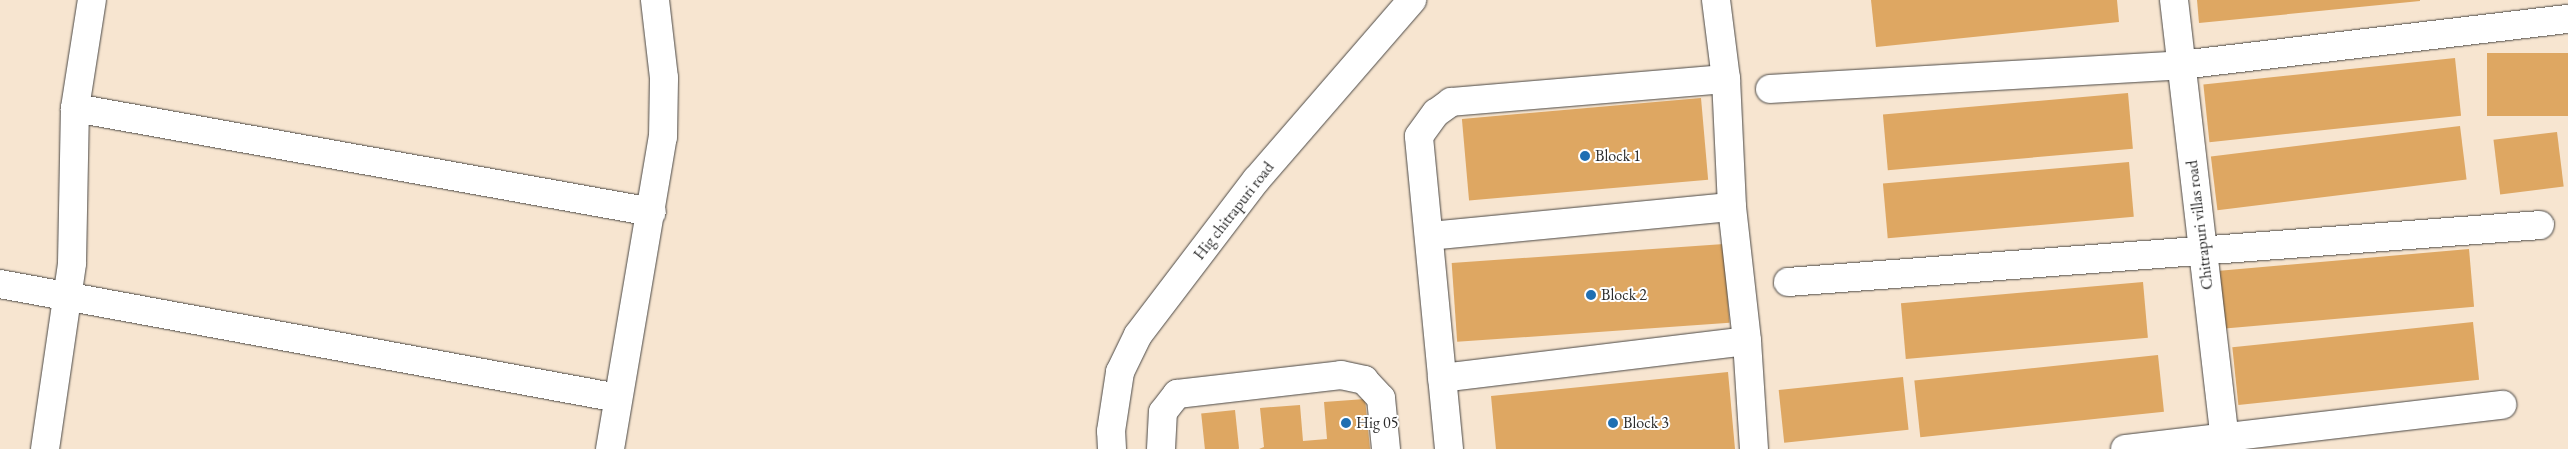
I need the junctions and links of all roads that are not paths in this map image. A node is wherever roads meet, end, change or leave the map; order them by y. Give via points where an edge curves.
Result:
1 (92, 0) edge
2 (655, 0) edge
3 (1412, 0) edge
4 (1716, 0) edge
5 (2174, 0) edge
6 (2568, 19) edge
7 (2181, 65) junction
8 (1726, 79) junction
9 (1770, 89) dead end
10 (75, 108) junction
11 (1732, 207) junction
12 (652, 212) junction
13 (2540, 225) dead end
14 (1428, 236) junction
15 (2203, 252) junction
16 (1788, 282) dead end
17 (0, 284) edge
18 (69, 294) junction
19 (1747, 341) junction
20 (1442, 378) junction
21 (618, 398) junction
22 (2502, 405) dead end
23 (2225, 444) edge
24 (45, 449) edge
25 (610, 449) edge
26 (1112, 449) edge
27 (1161, 449) edge
28 (1386, 449) edge
29 (1449, 449) edge
30 (1754, 449) edge
31 (2125, 449) edge

1 - 10 street
2 - 12 street via 664,78 664,137
3 - 26 street, Hig chitrapuri road via 1257,179 1138,335 1120,372 1111,430
4 - 8 street
5 - 7 street, Chitrapuri villas road
6 - 7 street
7 - 9 street
7 - 15 street, Chitrapuri villas road
8 - 11 street
8 - 14 street via 1451,102 1436,113 1419,136
10 - 12 street
10 - 18 street
11 - 14 street
11 - 19 street
12 - 21 street
13 - 15 street
14 - 20 street
15 - 16 street
15 - 23 street, Chitrapuri villas road
17 - 18 street
18 - 21 street
18 - 24 street
19 - 20 street
19 - 30 street
20 - 29 street
21 - 25 street
22 - 23 street
23 - 31 street
27 - 28 street via 1163,412 1176,394 1341,375 1364,380 1381,398

